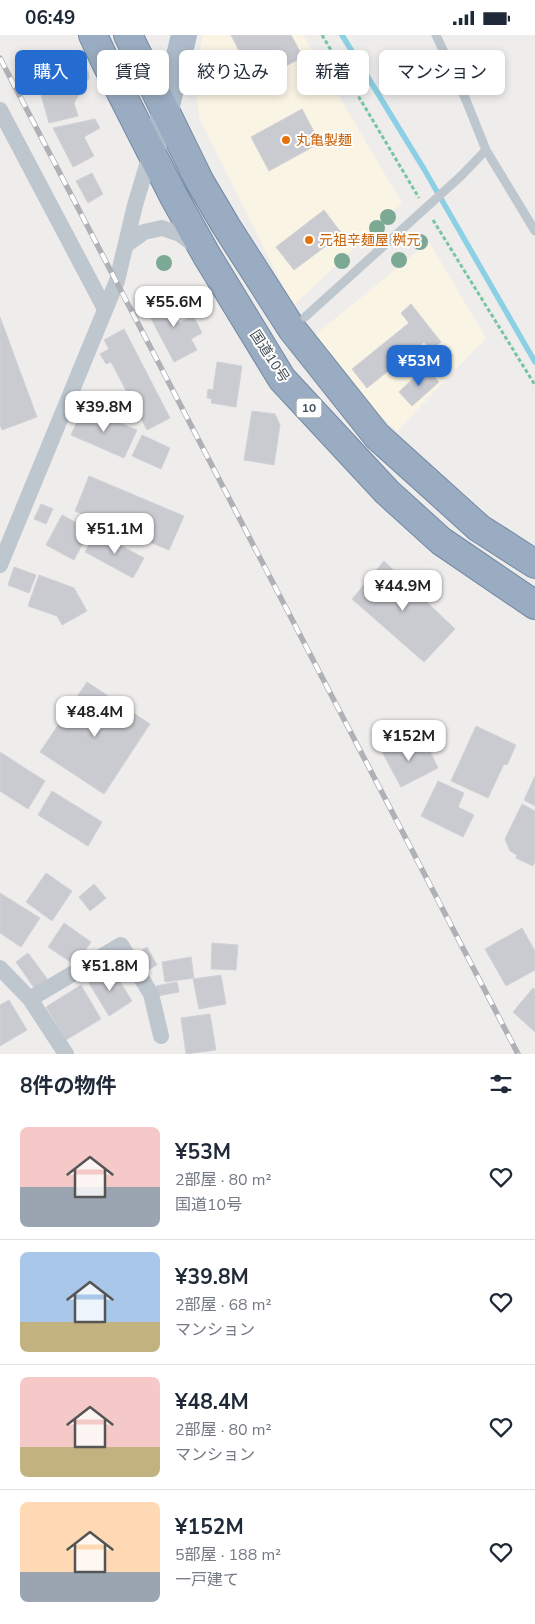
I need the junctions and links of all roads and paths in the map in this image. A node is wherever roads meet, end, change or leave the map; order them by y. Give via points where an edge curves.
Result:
1 (93, 35) edge
2 (128, 35) edge
3 (184, 35) edge
4 (436, 35) edge
5 (0, 110) edge
6 (166, 110) junction
7 (486, 150) junction
8 (151, 153) junction
9 (535, 231) edge
10 (126, 245) junction
11 (207, 256) junction
12 (105, 309) junction
13 (298, 323) junction
14 (535, 564) edge
15 (0, 565) edge
16 (535, 605) edge
17 (2, 975) edge
18 (30, 999) junction
19 (161, 1036) dead end
20 (66, 1054) edge

1 - 8 highway, 国道10号 / 10
2 - 6 highway, 10
3 - 6 main road
4 - 7 lane
5 - 12 street
6 - 8 main road
6 - 13 highway, 10 via 200,182
7 - 9 lane
7 - 13 lane, bridge
8 - 10 street
8 - 11 highway, 国道10号 / 10
10 - 11 street via 144,232 162,228 180,234
10 - 12 street via 117,281
11 - 16 highway, 国道10号 / 10 via 282,379 380,485 441,541
12 - 15 street
13 - 14 highway, 10 via 377,436 479,528
17 - 18 street
18 - 19 street via 121,945 151,994
18 - 20 street

